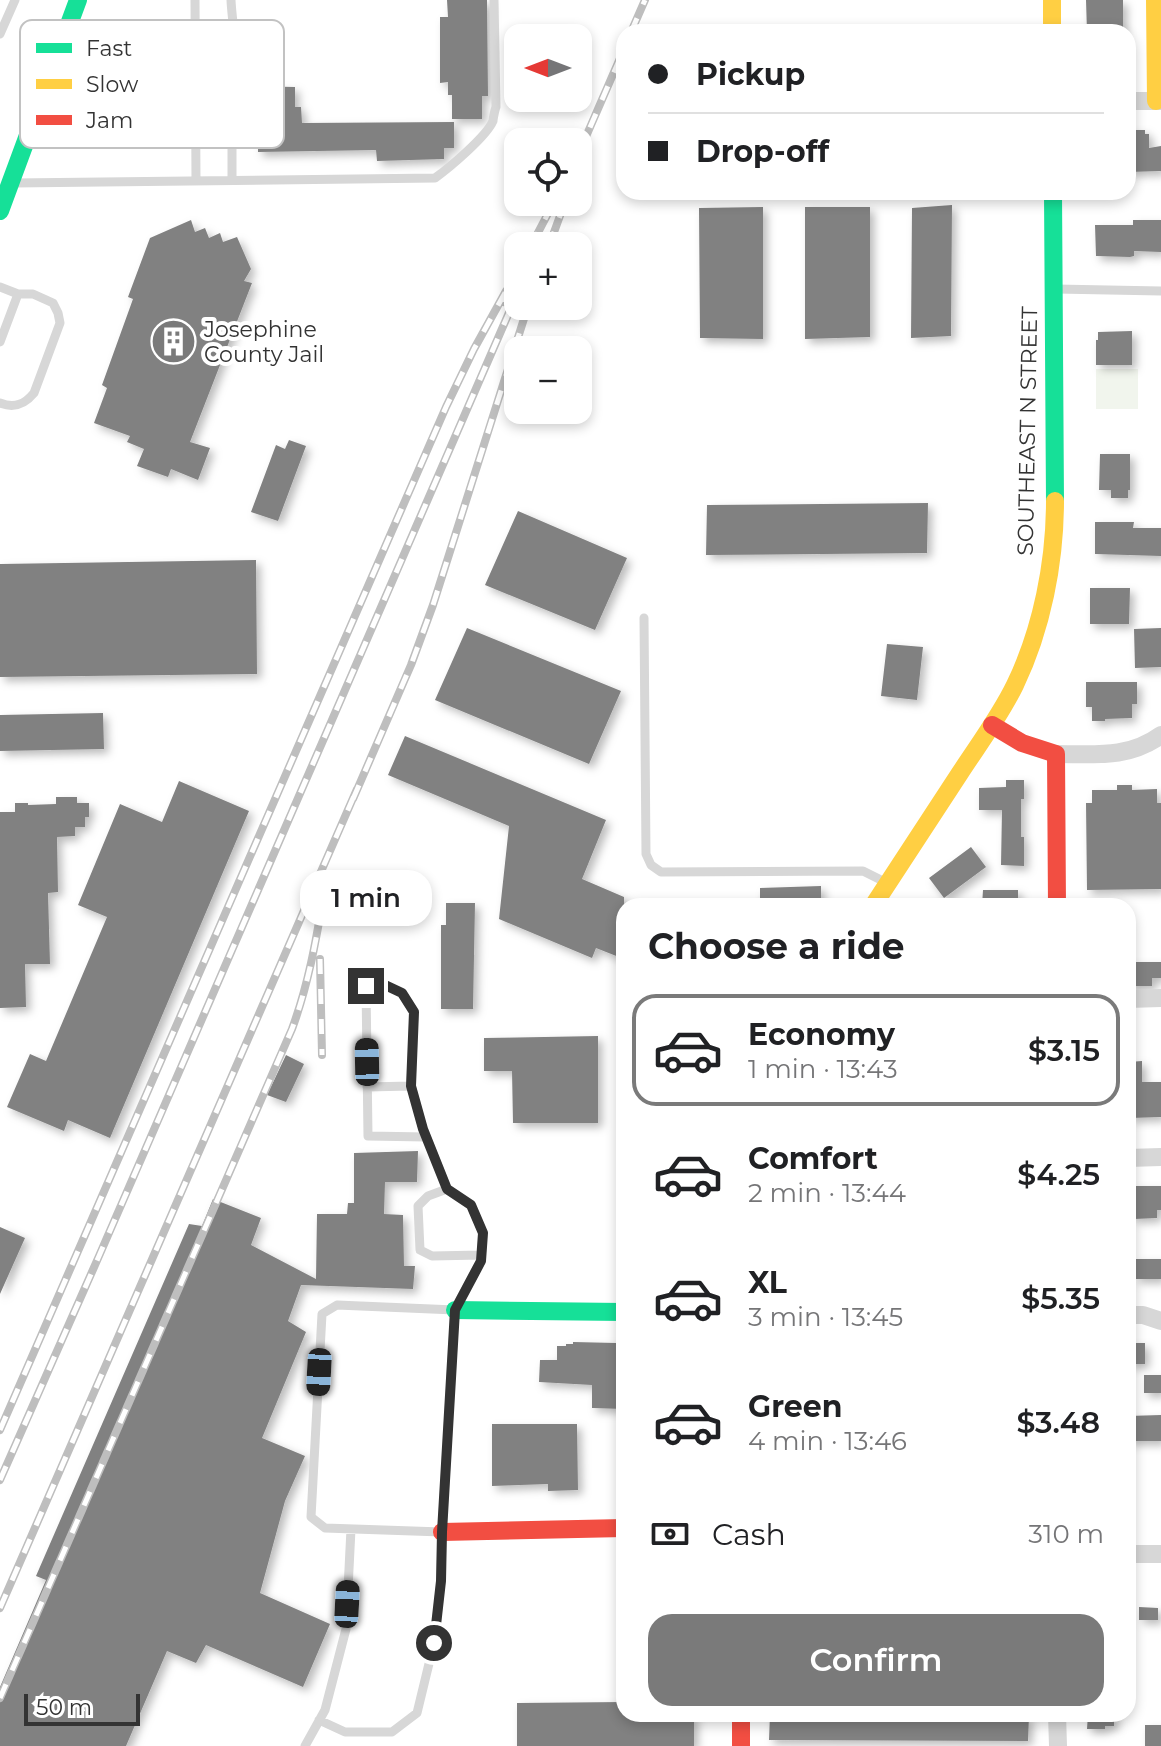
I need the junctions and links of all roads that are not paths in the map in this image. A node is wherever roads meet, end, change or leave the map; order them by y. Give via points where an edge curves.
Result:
1 (15, 0) edge
2 (78, 0) edge
3 (231, 0) edge
4 (494, 0) edge
5 (1052, 0) edge
6 (1155, 0) edge
7 (71, 20) edge
8 (233, 20) edge
9 (1052, 24) edge
10 (0, 34) edge
11 (1136, 101) edge
12 (1158, 101) edge
13 (24, 148) edge
14 (196, 148) edge
15 (232, 148) edge
16 (232, 180) junction
17 (196, 181) junction
18 (11, 183) junction
19 (1053, 200) edge
20 (0, 211) edge
21 (0, 287) edge
22 (1053, 289) junction
23 (1161, 291) edge
24 (18, 294) junction
25 (0, 342) edge
26 (0, 403) edge
27 (644, 618) dead end
28 (992, 725) junction
29 (1161, 735) edge
30 (1056, 754) junction
31 (888, 884) junction
32 (878, 898) edge
33 (1057, 898) edge
34 (1161, 998) edge
35 (1136, 999) edge
36 (411, 1086) junction
37 (367, 1087) junction
38 (426, 1137) junction
39 (1161, 1157) edge
40 (1136, 1158) edge
41 (447, 1189) junction
42 (481, 1255) junction
43 (455, 1310) junction
44 (616, 1312) edge
45 (1136, 1315) edge
46 (1161, 1321) edge
47 (616, 1528) edge
48 (351, 1529) junction
49 (442, 1532) junction
50 (1136, 1554) edge
51 (1161, 1554) edge
52 (319, 1720) junction
53 (741, 1722) edge
54 (1057, 1722) edge
55 (305, 1746) edge
56 (741, 1746) edge
57 (1058, 1746) edge

1 - 10 lane
2 - 7 street
3 - 8 lane
4 - 16 lane via 493,120 435,178
5 - 9 street
6 - 12 street
11 - 12 street
13 - 18 street
14 - 17 lane
15 - 16 lane
16 - 17 lane
17 - 18 lane
18 - 20 street
19 - 22 street, SOUTHEAST N STREET
21 - 24 lane
22 - 23 lane
22 - 28 street, SOUTHEAST N STREET via 1055,520 1048,579 1035,635
24 - 25 lane
24 - 26 lane via 53,303 60,323 34,393 16,406
27 - 31 lane via 645,824 651,865 661,872 863,871
28 - 30 street via 1035,750
28 - 31 street, SOUTHEAST N STREET
29 - 30 street via 1133,751
30 - 33 street
31 - 32 street, SOUTHEAST N STREET
34 - 35 street
36 - 37 lane
36 - 37 lane via 414,1012 402,993 385,985 366,986
36 - 38 lane
37 - 38 lane via 368,1136
38 - 41 lane
39 - 40 street
41 - 42 lane via 471,1205 483,1233
41 - 42 lane via 418,1206 420,1250 432,1256
42 - 43 lane
43 - 44 street
43 - 48 lane via 337,1305 322,1314 311,1517 325,1528
43 - 49 lane
45 - 46 street
47 - 49 street
48 - 49 lane
48 - 52 lane via 346,1629
49 - 52 lane via 434,1643 417,1713 392,1732 345,1732
50 - 51 street
52 - 55 lane
53 - 56 street
54 - 57 street

